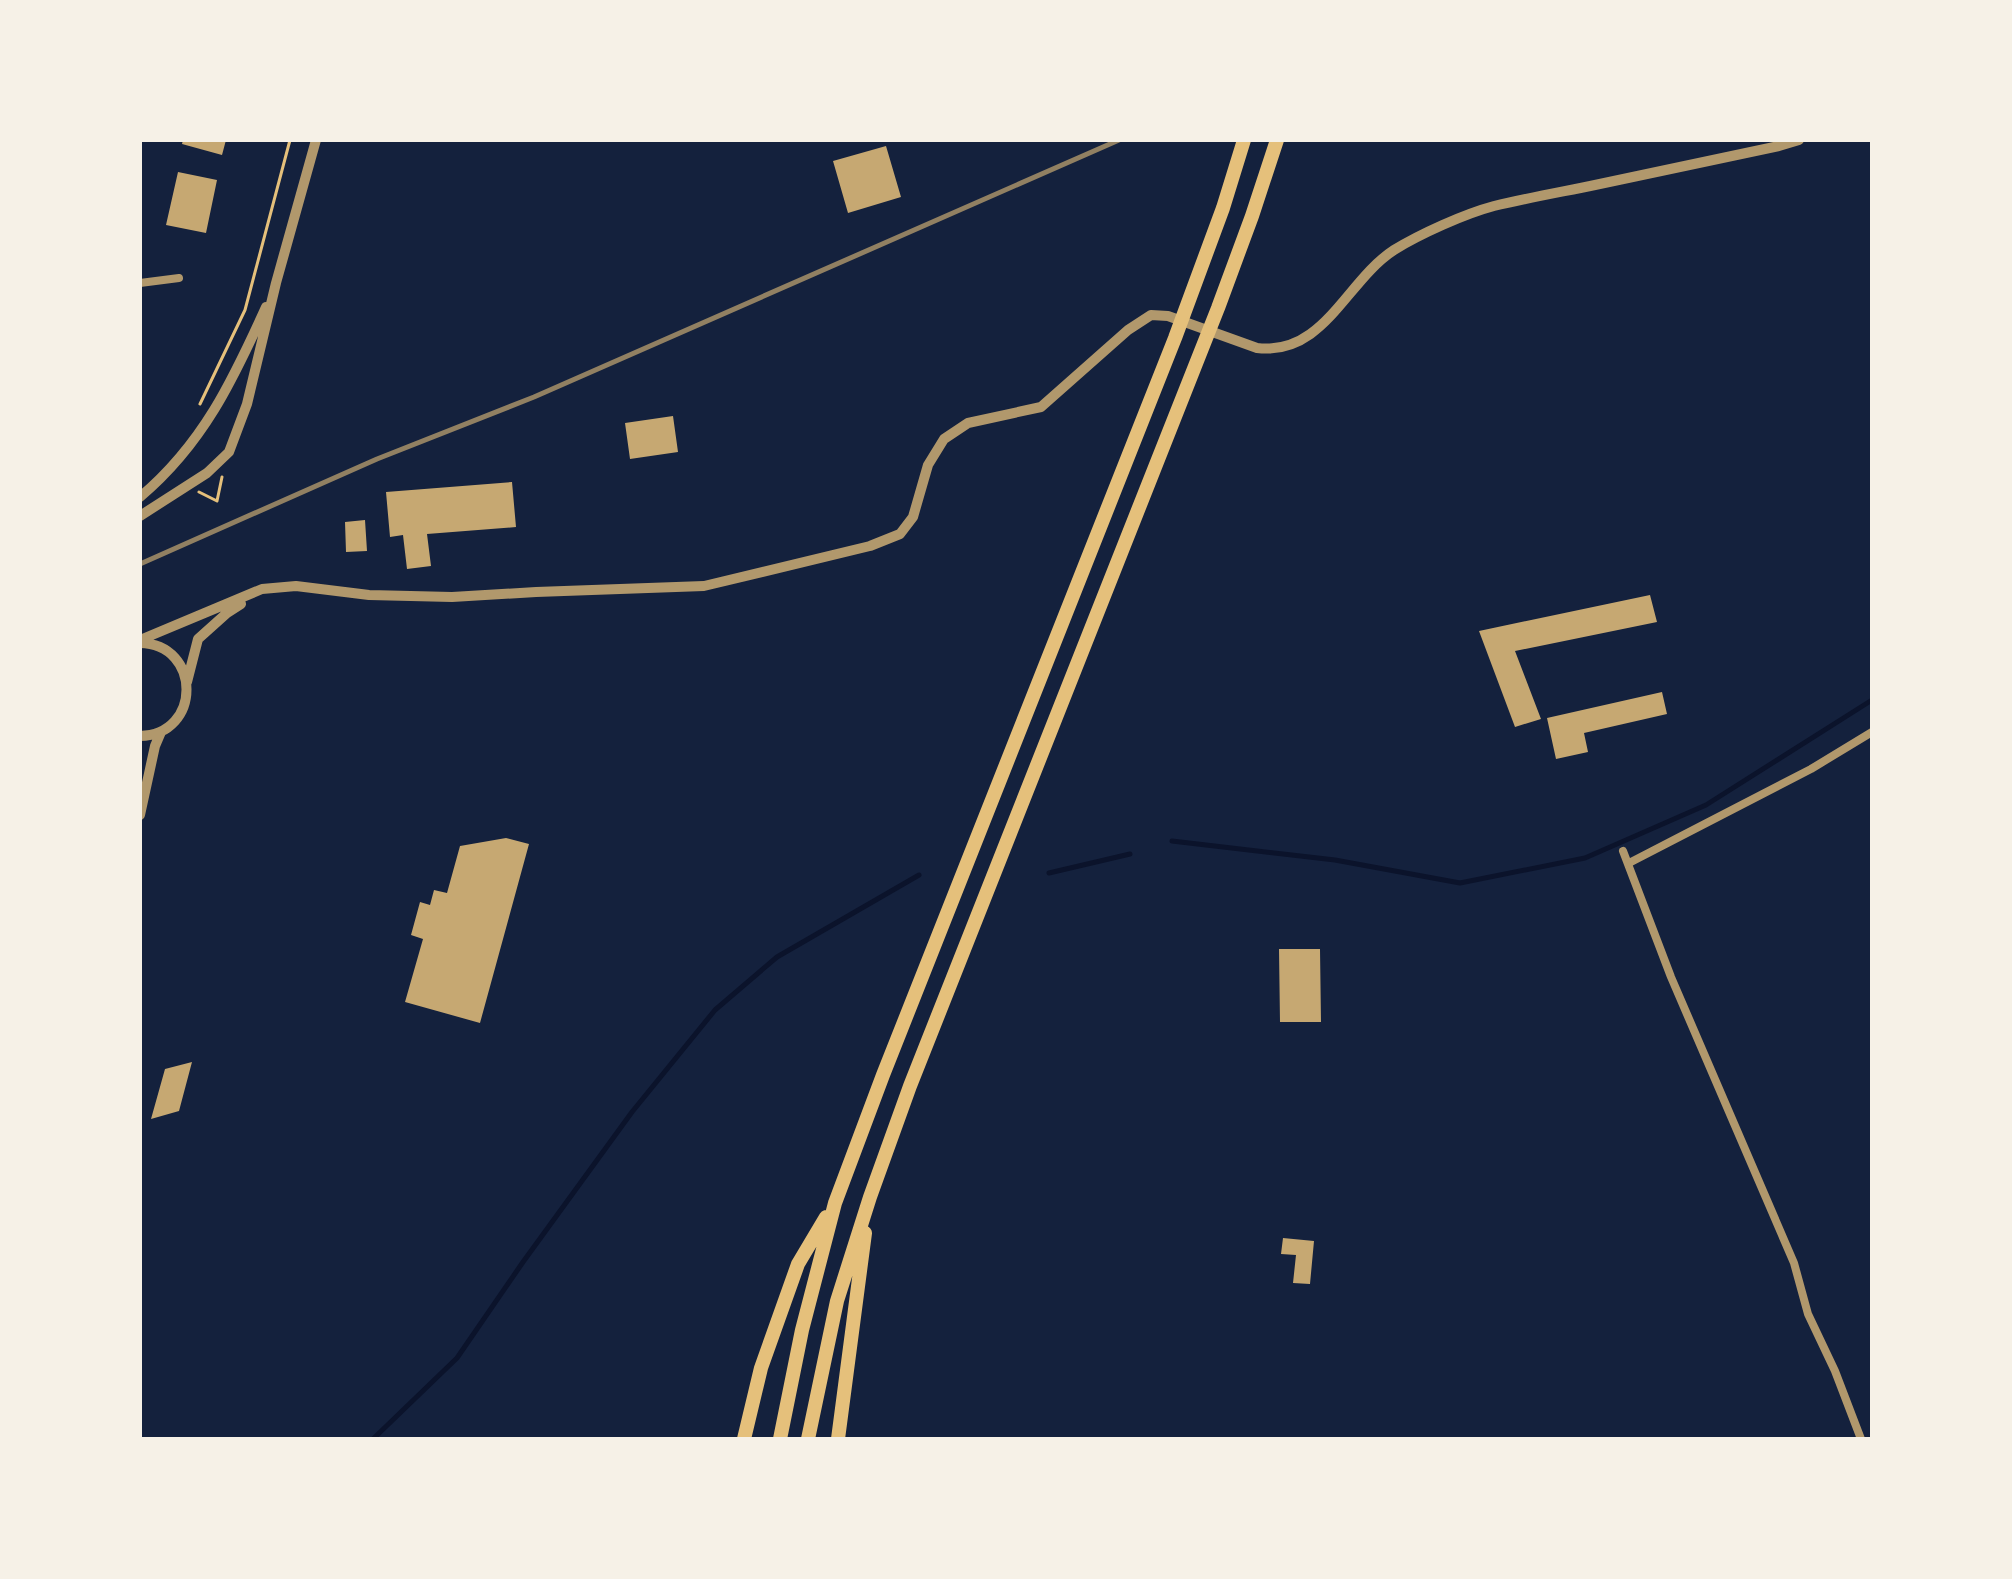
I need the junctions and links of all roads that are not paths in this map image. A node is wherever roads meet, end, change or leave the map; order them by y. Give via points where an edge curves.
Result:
1 (316, 140) edge
2 (1244, 140) edge
3 (1277, 140) edge
4 (1799, 140) edge
5 (179, 278) dead end
6 (140, 283) edge
7 (276, 283) junction
8 (140, 497) edge
9 (140, 516) edge
10 (262, 589) junction
11 (140, 641) edge
12 (187, 683) junction
13 (161, 732) junction
14 (1872, 732) edge
15 (140, 736) edge
16 (140, 794) edge
17 (141, 810) edge
18 (1623, 851) dead end
19 (1629, 863) junction
20 (870, 1197) junction
21 (835, 1203) junction
22 (744, 1439) edge
23 (780, 1439) edge
24 (808, 1439) edge
25 (838, 1439) edge
26 (1861, 1439) edge

1 - 7 street
2 - 21 main road via 1175,338
3 - 20 main road via 1218,308
4 - 10 street via 1491,207 1439,227 1394,250 1316,331 1283,348 1257,348 1168,316 1151,315 1041,407 968,423 944,439 928,465 913,517 900,534 870,546 704,586 452,597 296,586
5 - 6 street
7 - 8 street via 243,358 203,429
7 - 9 street via 247,404 229,452 207,473
10 - 11 street
10 - 12 street via 198,639
11 - 12 street via 174,657
12 - 13 street via 181,713
13 - 15 street
13 - 17 street
14 - 19 street
16 - 17 street
18 - 19 street
19 - 26 street
20 - 24 main road via 837,1301
20 - 25 main road
21 - 22 main road via 798,1264 761,1368
21 - 23 main road

